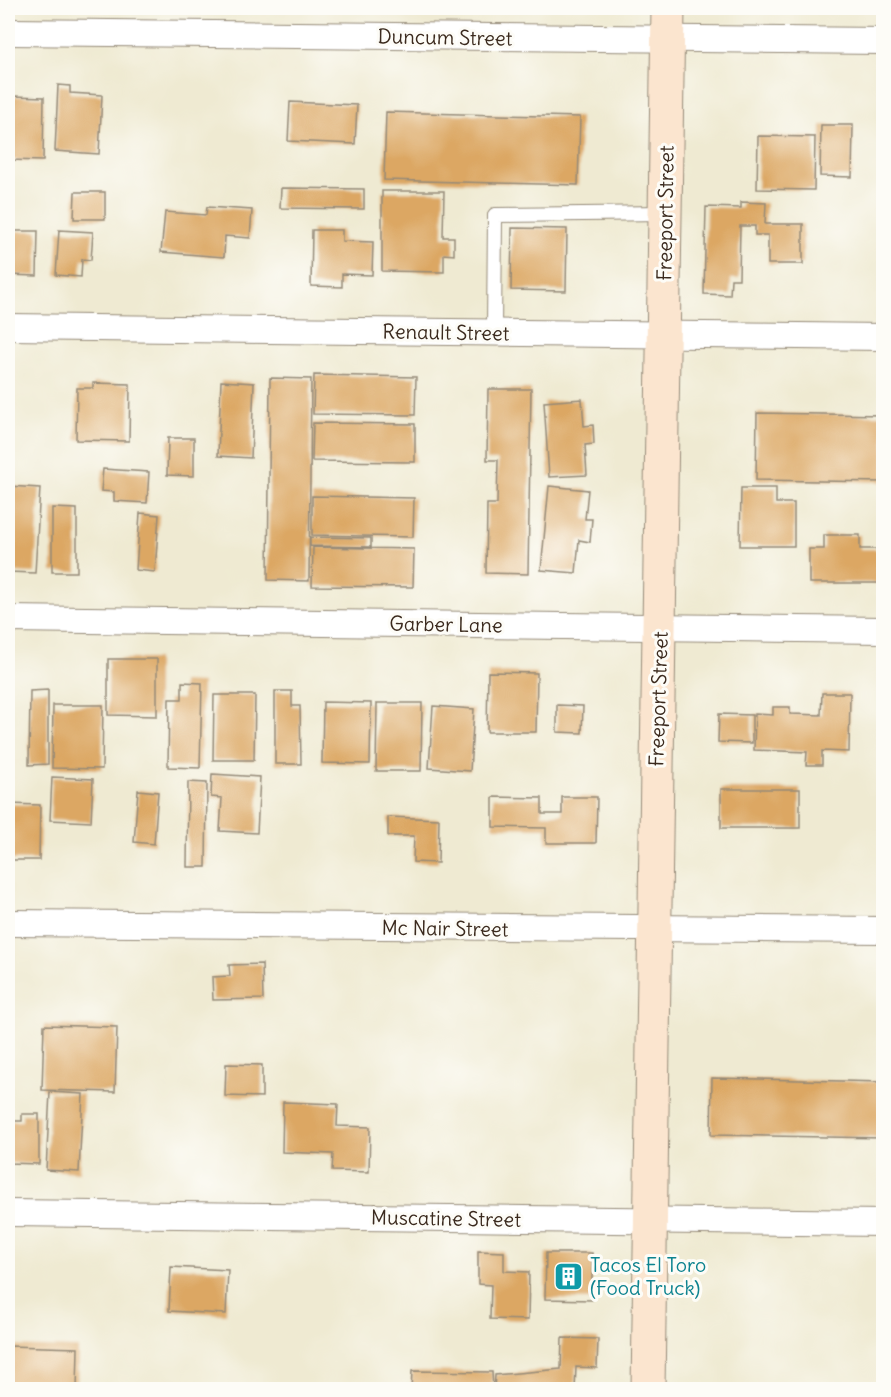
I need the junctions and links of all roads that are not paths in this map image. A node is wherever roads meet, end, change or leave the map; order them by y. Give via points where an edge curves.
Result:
1 (668, 23) edge
2 (8, 32) edge
3 (884, 41) edge
4 (665, 213) junction
5 (8, 327) edge
6 (494, 332) junction
7 (664, 334) junction
8 (884, 338) edge
9 (8, 619) edge
10 (660, 626) junction
11 (884, 630) edge
12 (8, 923) edge
13 (655, 930) junction
14 (884, 930) edge
15 (8, 1213) edge
16 (650, 1220) junction
17 (884, 1222) edge
18 (648, 1389) edge

1 - 2 street, Duncum Street
1 - 3 street, Duncum Street
1 - 4 main road, Freeport Street
4 - 6 lane via 495,215
4 - 7 main road, Freeport Street
5 - 6 street, Renault Street
6 - 7 street, Renault Street
7 - 8 street, Renault Street
7 - 10 main road, Freeport Street
9 - 10 street, Garber Lane
10 - 11 street, Garber Lane
10 - 13 main road, Freeport Street
12 - 13 street, Mc Nair Street
13 - 14 street, Mc Nair Street
13 - 16 main road, Freeport Street
15 - 16 street, Muscatine Street
16 - 17 street, Muscatine Street
16 - 18 main road, Freeport Street

